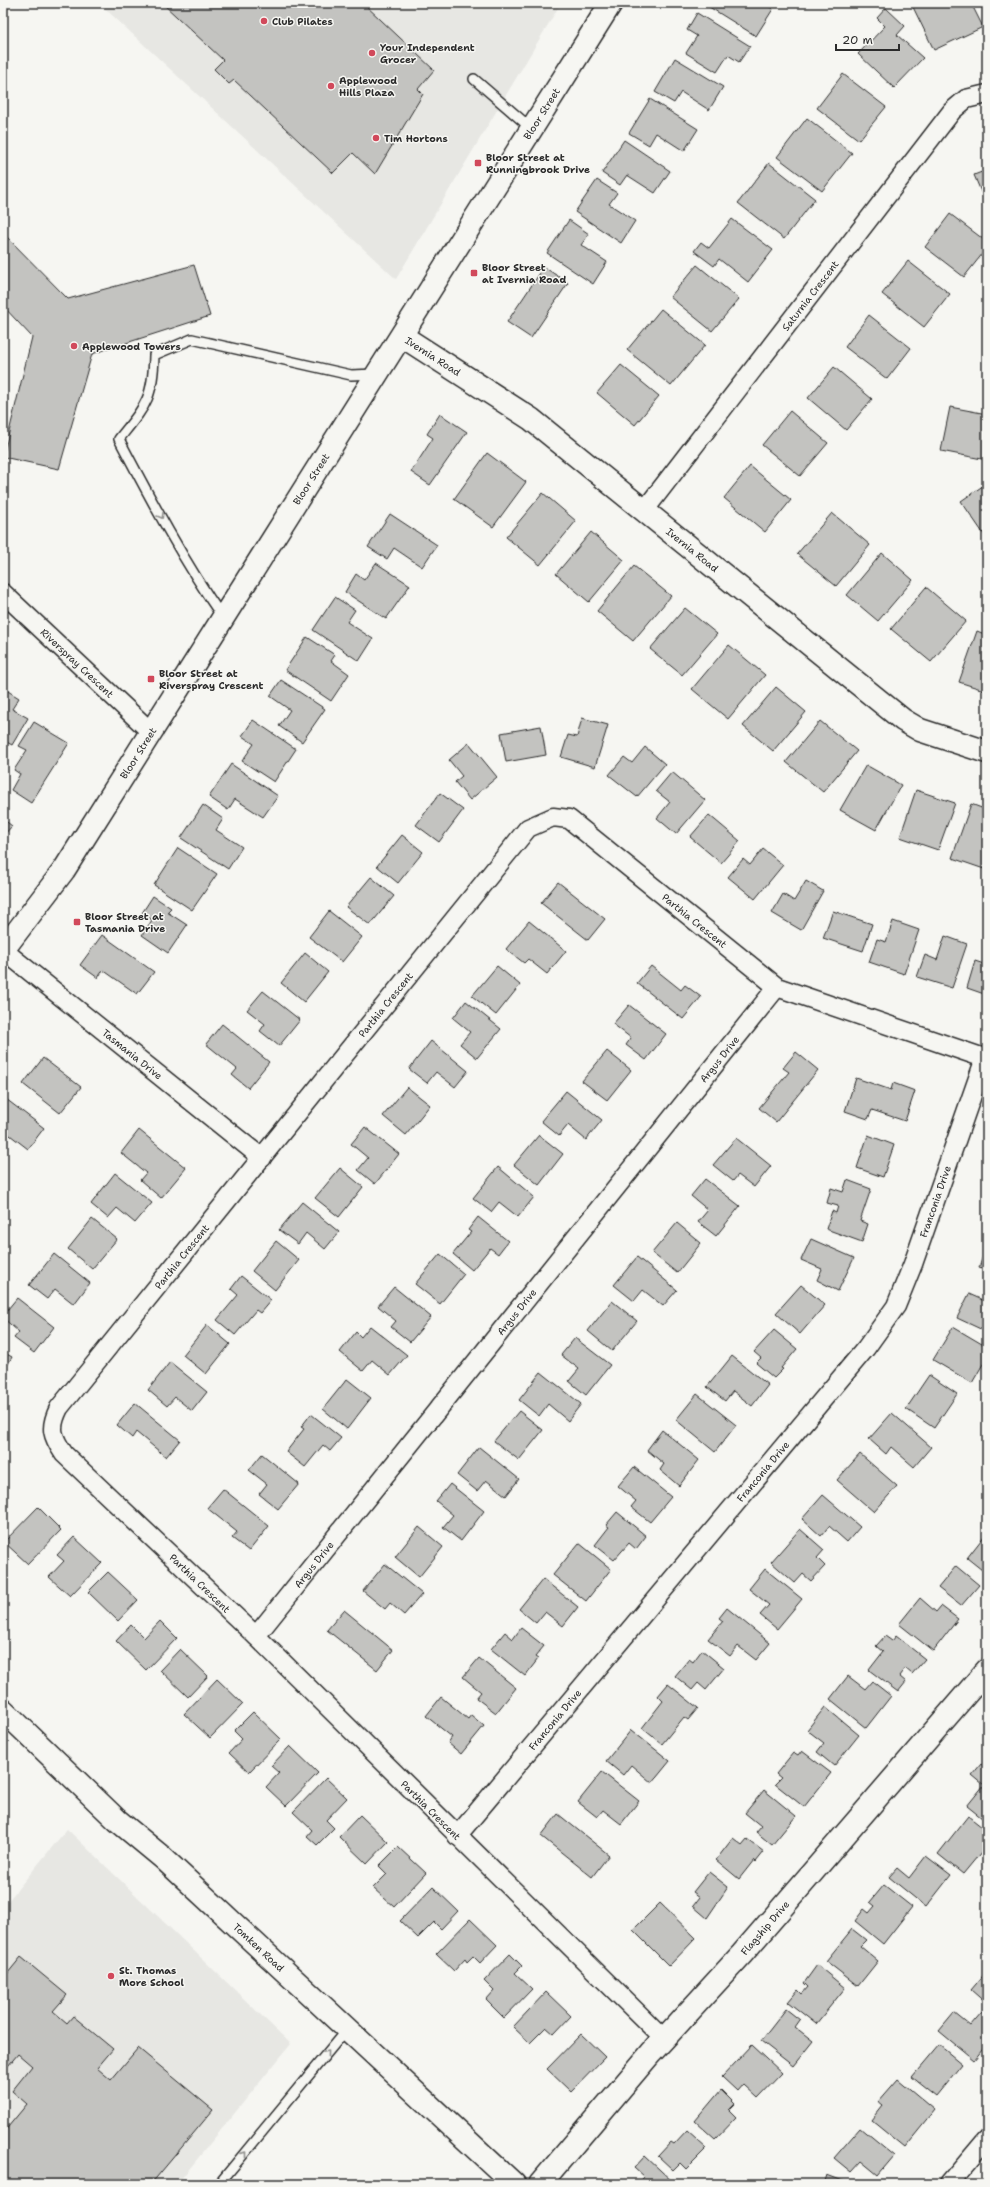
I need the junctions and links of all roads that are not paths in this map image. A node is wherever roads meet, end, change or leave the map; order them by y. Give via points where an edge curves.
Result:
1 (612, 3) edge
2 (474, 79) dead end
3 (987, 94) edge
4 (532, 129) junction
5 (402, 336) junction
6 (378, 374) junction
7 (644, 511) junction
8 (3, 593) edge
9 (223, 618) junction
10 (151, 732) junction
11 (987, 752) edge
12 (3, 950) edge
13 (777, 987) junction
14 (986, 1059) edge
15 (262, 1158) junction
16 (256, 1636) junction
17 (987, 1670) edge
18 (3, 1710) edge
19 (457, 1836) junction
20 (347, 2029) junction
21 (665, 2040) junction
22 (987, 2139) edge
23 (220, 2184) edge
24 (514, 2184) edge
25 (540, 2184) edge
26 (950, 2184) edge

1 - 4 street, Bloor Street
2 - 4 lane
3 - 7 street, Saturnia Crescent via 966,99 952,111
4 - 5 street, Bloor Street
5 - 6 street, Bloor Street
5 - 7 street, Ivernia Road via 531,419
6 - 9 street, Bloor Street
6 -> 9 lane via 351,375 192,339 154,355 154,383 145,407 119,439 142,483
7 - 11 street, Ivernia Road via 903,720 920,730
8 - 10 street, Riverspray Crescent
9 - 10 street, Bloor Street
10 - 12 street, Bloor Street via 64,870
12 - 15 street, Tasmania Drive
13 - 14 street, Parthia Crescent
13 - 15 street, Parthia Crescent via 569,819 553,817 528,828
13 - 16 street, Argus Drive
14 - 19 street, Franconia Drive via 896,1306 866,1348
15 - 16 street, Parthia Crescent via 59,1408 52,1430 64,1454
16 - 19 street, Parthia Crescent
17 - 21 street, Flagship Drive
18 - 20 street, Tomken Road via 117,1820 163,1858
19 - 21 street, Parthia Crescent
23 -> 20 lane
20 - 24 street, Tomken Road
21 - 25 street, Flagship Drive
22 - 26 street

